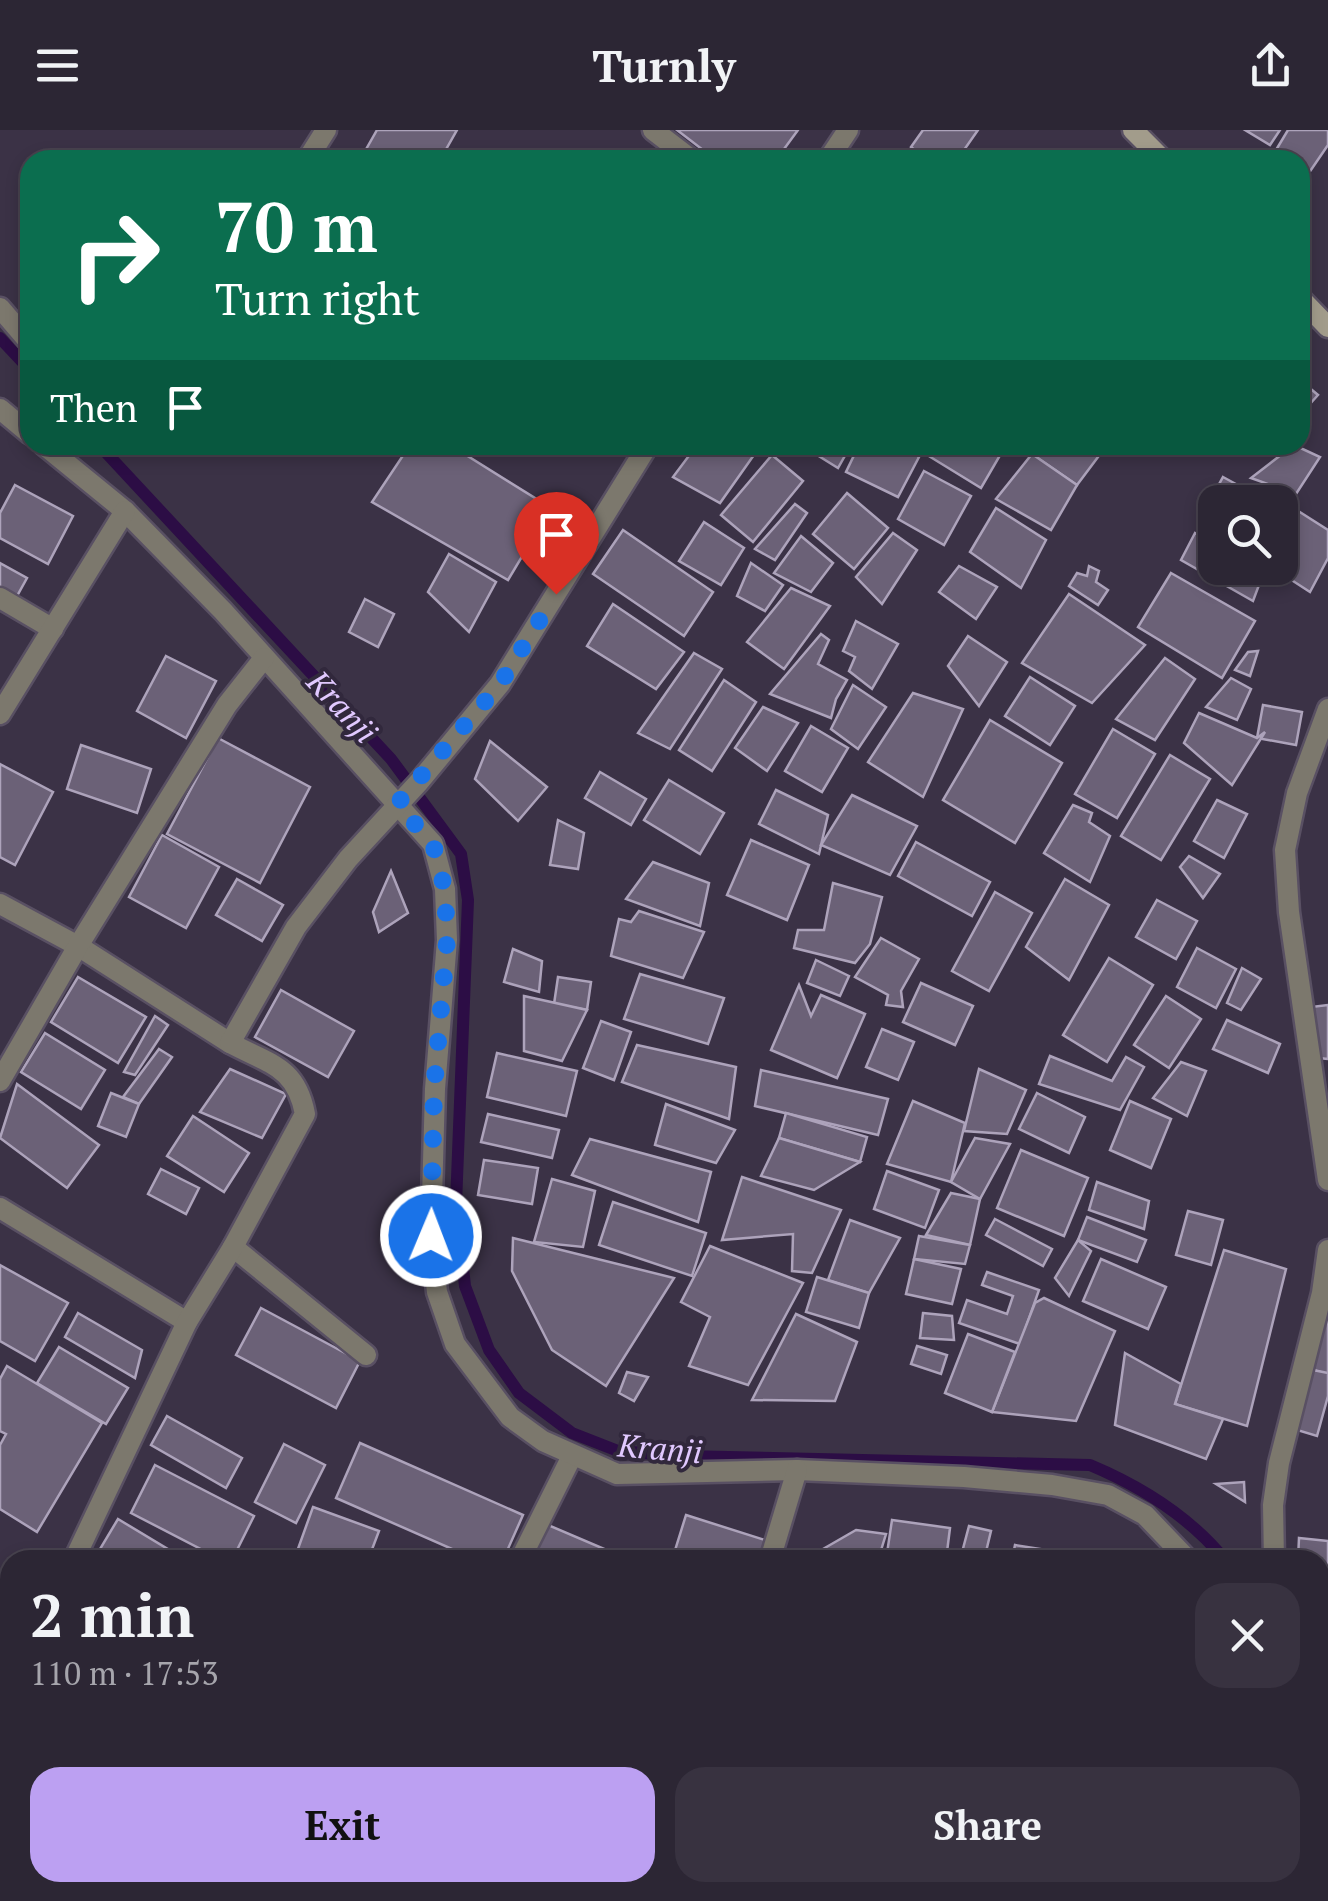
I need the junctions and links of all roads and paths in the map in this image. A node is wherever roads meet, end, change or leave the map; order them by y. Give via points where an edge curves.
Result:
1 (653, 130) edge
2 (1133, 130) edge
3 (679, 150) edge
4 (1153, 150) edge
5 (0, 308) edge
6 (1310, 308) edge
7 (1328, 327) edge
8 (20, 331) edge
9 (0, 409) edge
10 (20, 426) edge
11 (56, 455) edge
12 (642, 455) edge
13 (126, 511) junction
14 (0, 598) edge
15 (52, 629) junction
16 (264, 658) junction
17 (1328, 709) edge
18 (0, 714) edge
19 (398, 803) junction
20 (0, 904) edge
21 (78, 946) junction
22 (230, 1043) junction
23 (0, 1080) edge
24 (1328, 1180) edge
25 (0, 1208) edge
26 (233, 1248) junction
27 (1328, 1250) edge
28 (187, 1322) junction
29 (366, 1355) dead end
30 (572, 1456) junction
31 (797, 1470) junction
32 (79, 1550) edge
33 (525, 1550) edge
34 (773, 1550) edge
35 (1178, 1550) edge
36 (1274, 1550) edge

1 - 3 street
2 - 4 main road
5 - 8 street
6 - 7 main road
9 - 10 street
11 - 13 street
12 - 19 street via 500,684
13 - 15 street
13 - 16 street
14 - 15 street
15 - 18 street
16 - 19 street
16 - 21 street via 227,704
17 - 24 street via 1297,794 1285,865
19 - 22 street via 296,928
19 - 30 street via 433,844 445,890 434,1089 437,1292 455,1344 510,1417
20 - 21 street
21 - 22 street
21 - 23 street
22 - 26 street via 290,1076 305,1114
25 - 28 street
26 - 28 street
26 - 29 street
27 - 36 street via 1278,1463
28 - 32 street
30 - 31 street via 617,1474
30 - 33 street
31 - 34 street
31 - 35 street via 964,1477 1108,1495 1145,1515

